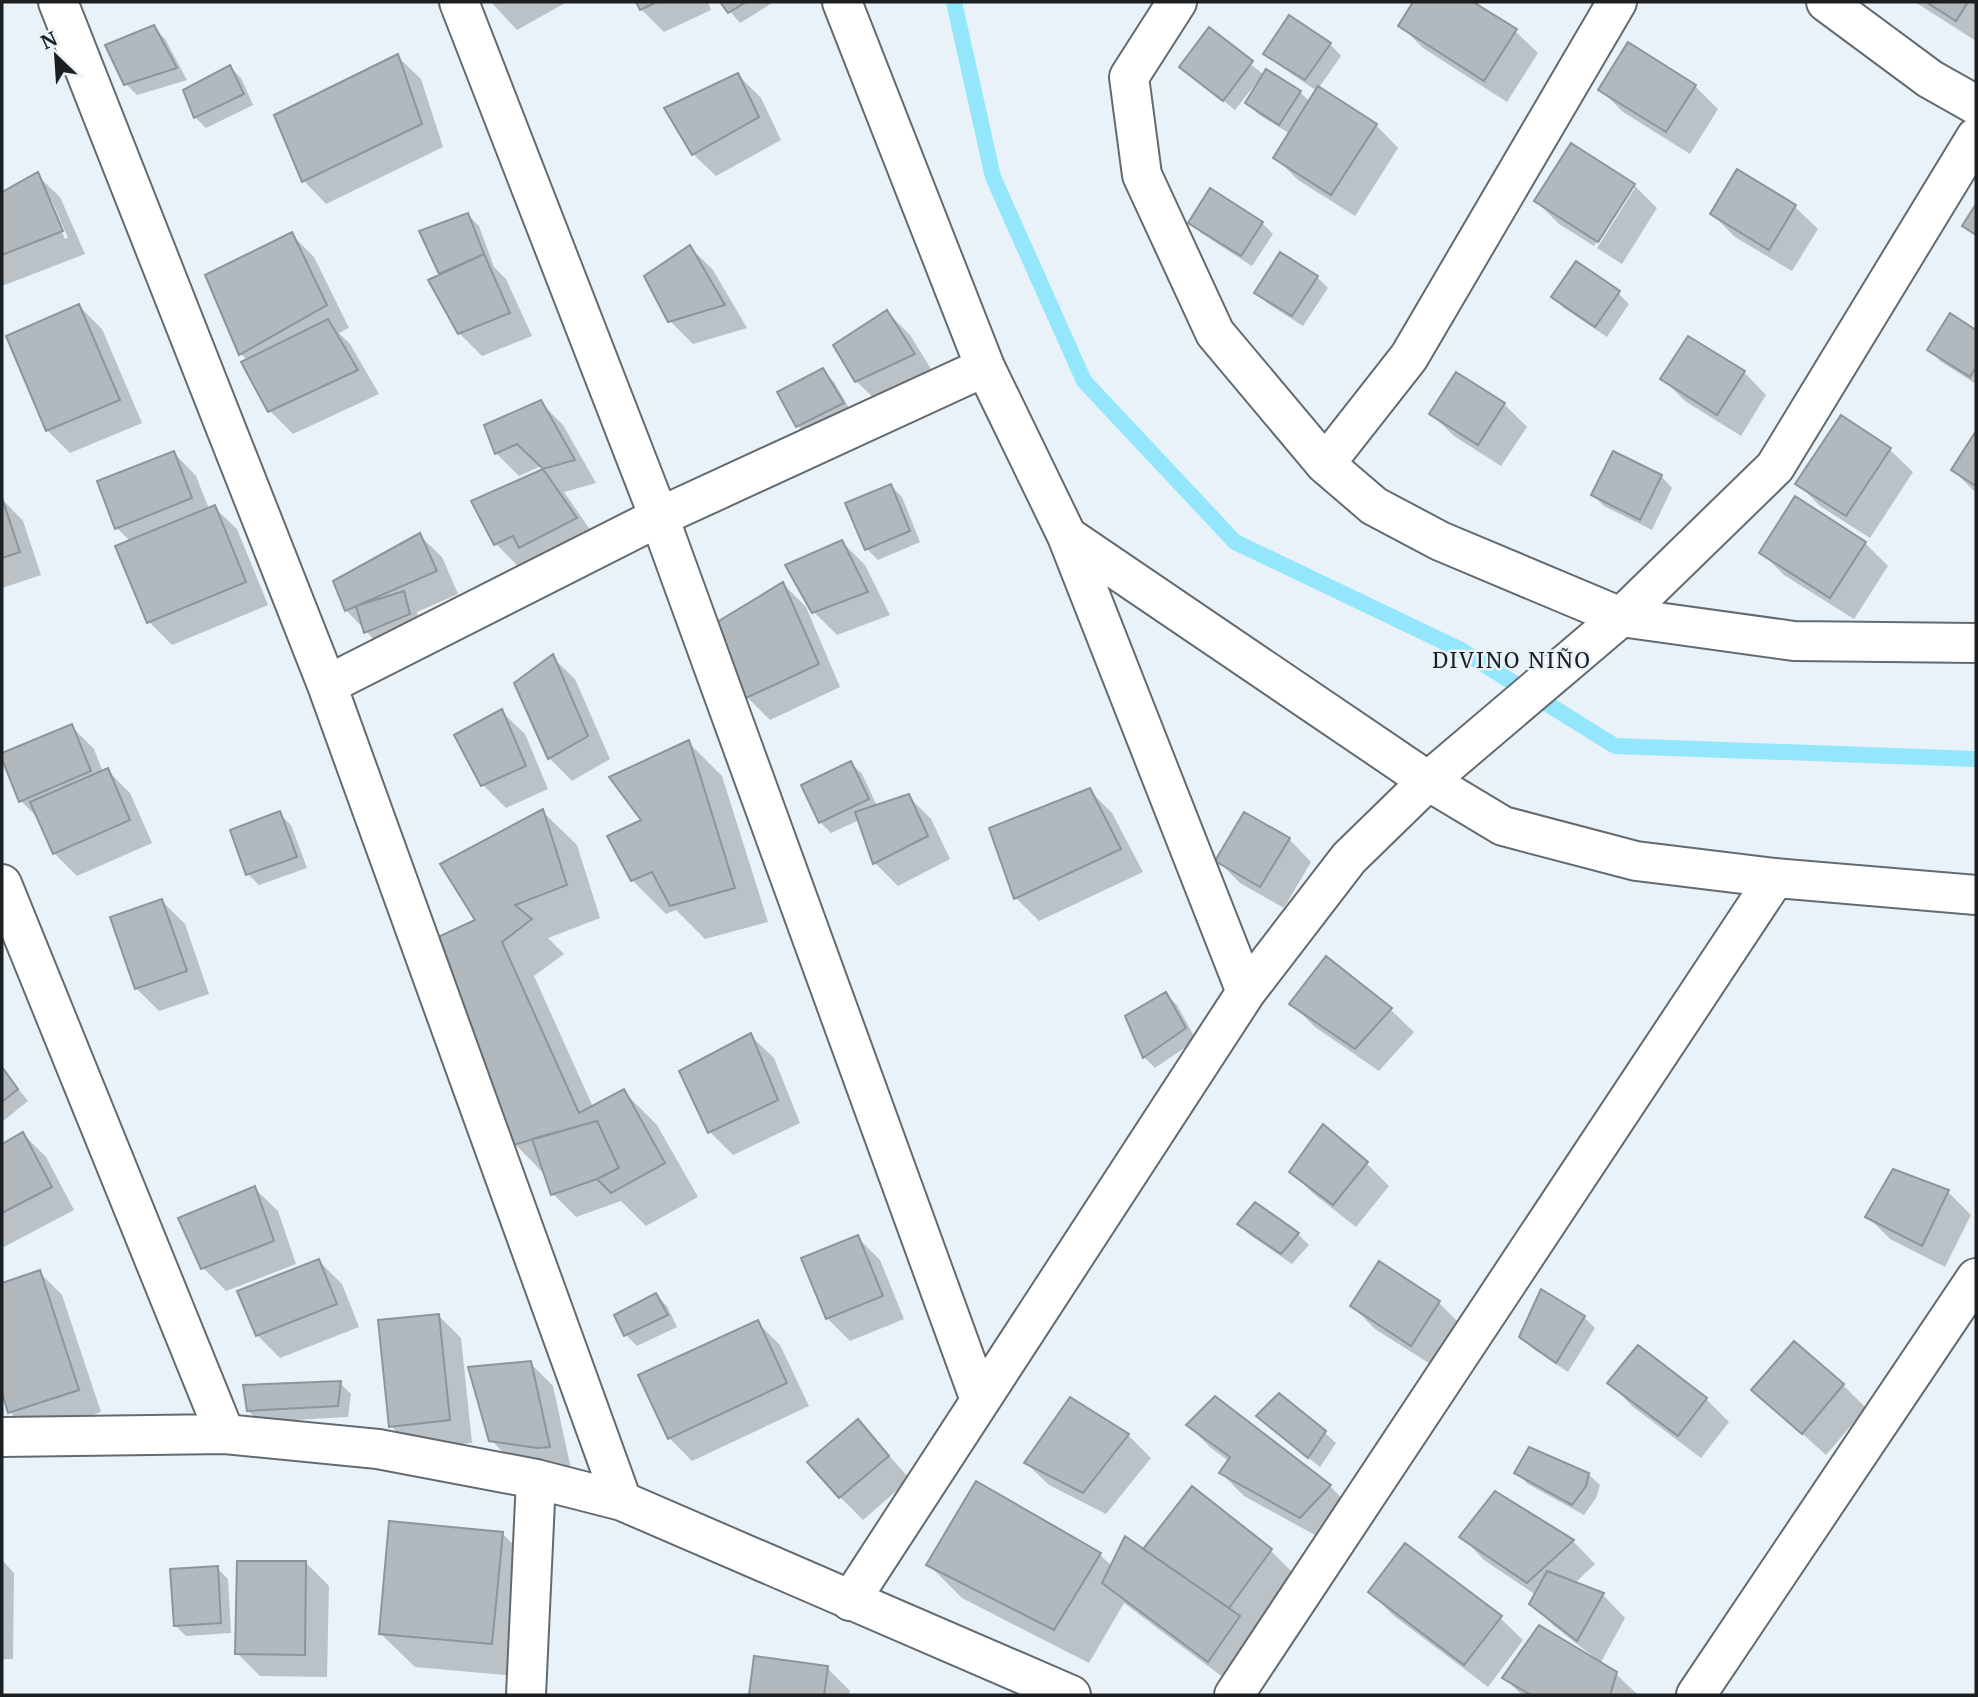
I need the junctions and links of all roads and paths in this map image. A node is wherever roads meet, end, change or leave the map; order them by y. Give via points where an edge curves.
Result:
1 (58, 2) edge
2 (459, 2) edge
3 (842, 2) edge
4 (1177, 2) edge
5 (1616, 2) edge
6 (1826, 2) edge
7 (1976, 105) edge
8 (1976, 137) edge
9 (985, 367) junction
10 (1325, 464) junction
11 (659, 517) junction
12 (1067, 536) junction
13 (1621, 617) junction
14 (1976, 643) edge
15 (327, 685) junction
16 (1428, 781) junction
17 (1775, 878) junction
18 (2, 884) edge
19 (1976, 895) edge
20 (1247, 992) junction
21 (1976, 1278) edge
22 (980, 1400) junction
23 (225, 1434) junction
24 (2, 1437) edge
25 (536, 1479) junction
26 (622, 1501) junction
27 (850, 1601) junction
28 (526, 1695) edge
29 (1071, 1695) edge
30 (1234, 1695) edge
31 (1696, 1695) edge

1 - 15 street
2 - 11 street
3 - 9 street
4 - 10 street via 1129,77 1142,175 1215,333
5 - 10 street via 1409,356
6 - 7 street via 1930,79
8 - 13 street via 1776,467
9 - 11 street
9 - 12 street
10 - 13 street via 1374,506 1440,541
11 - 15 street
11 - 22 street
12 - 16 street
12 - 20 street
13 - 14 street via 1794,641
13 - 16 street
15 - 26 street
16 - 17 street via 1503,826 1636,861
16 - 20 street via 1349,858
17 - 19 street
17 - 30 street
18 - 23 street
20 - 22 street
21 - 31 street
22 - 27 street
23 - 24 street
23 - 25 street via 378,1449
25 - 26 street
25 - 28 street
26 - 27 street
27 - 29 street

